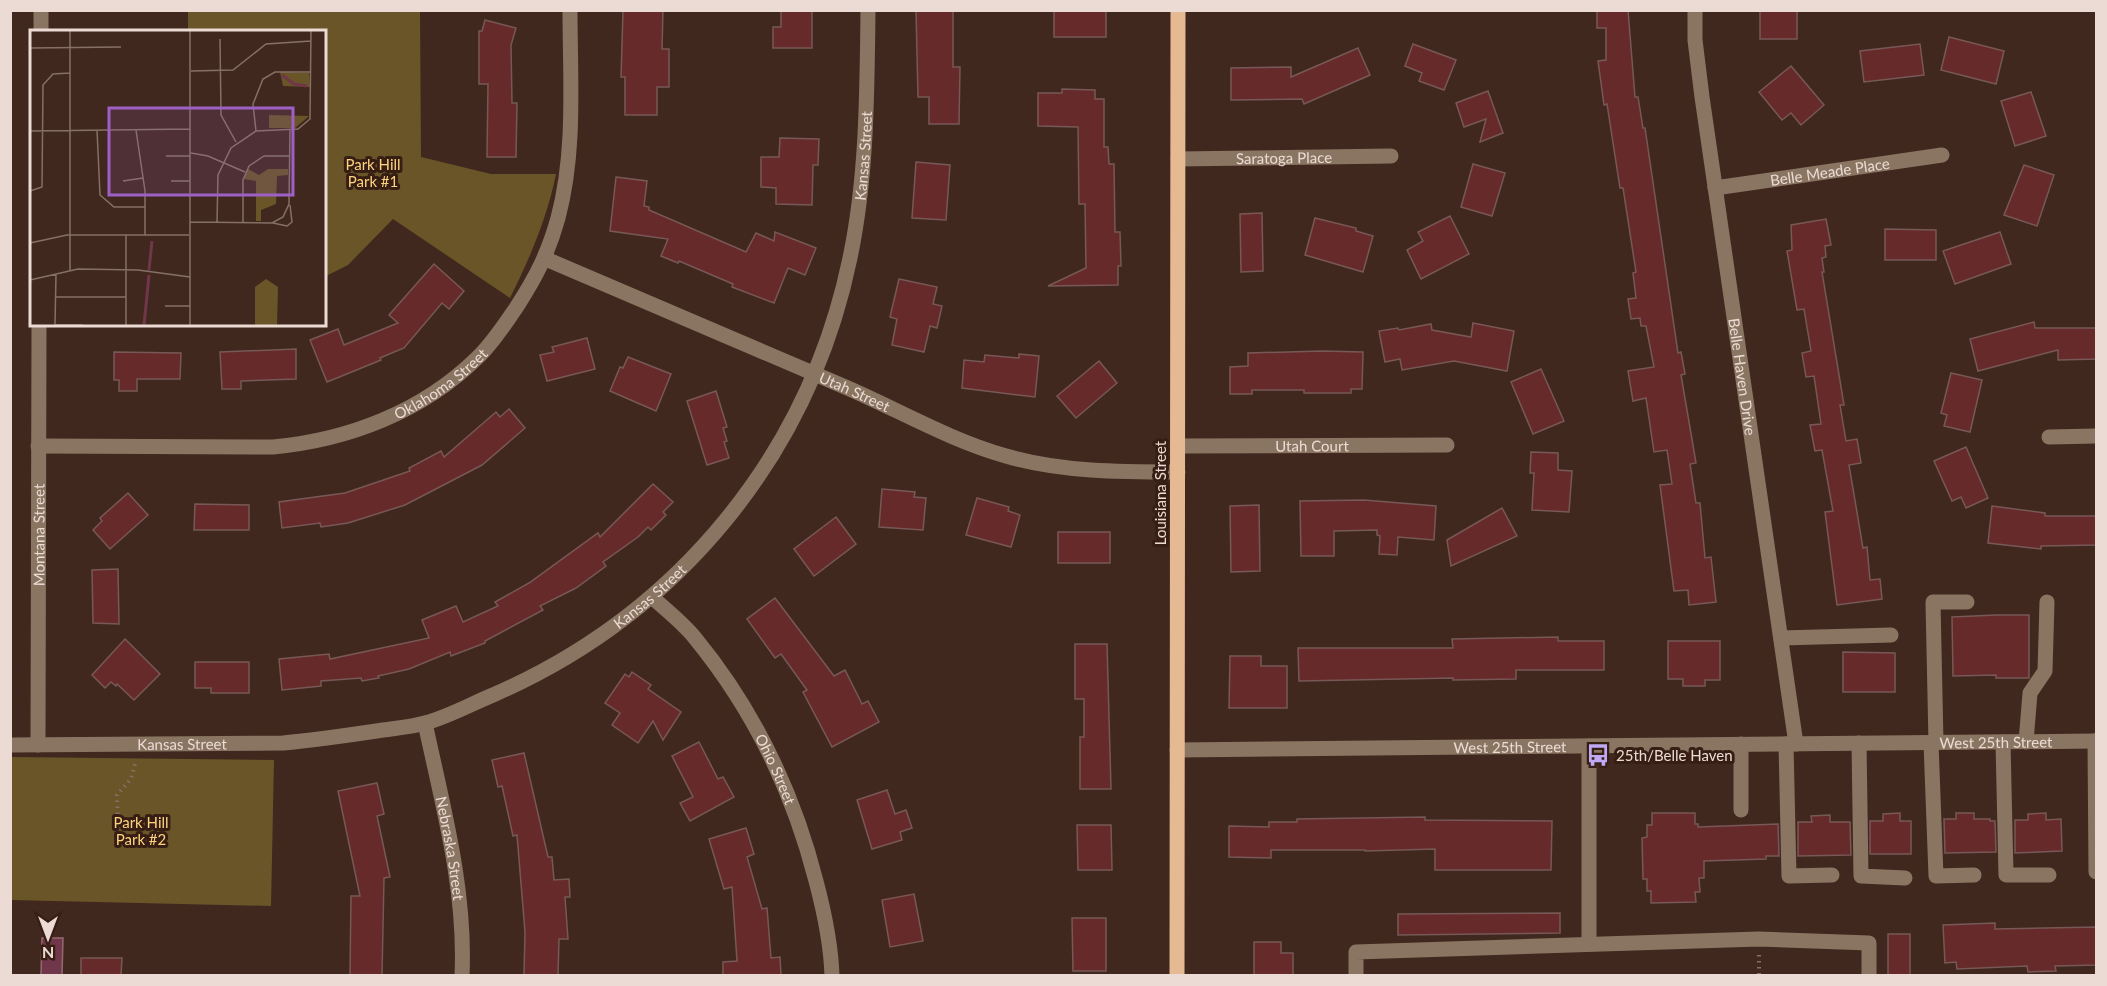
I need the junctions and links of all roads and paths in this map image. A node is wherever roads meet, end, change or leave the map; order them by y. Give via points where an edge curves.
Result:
1 (41, 10) edge
2 (570, 10) edge
3 (868, 10) edge
4 (1178, 10) edge
5 (1695, 10) edge
6 (41, 30) edge
7 (1942, 155) dead end
8 (1391, 156) dead end
9 (1178, 159) junction
10 (1715, 188) junction
11 (546, 259) junction
12 (39, 326) edge
13 (815, 374) junction
14 (2097, 436) edge
15 (2049, 437) dead end
16 (1447, 445) dead end
17 (38, 446) junction
18 (1178, 446) junction
19 (1178, 472) junction
20 (652, 597) junction
21 (1967, 602) dead end
22 (2047, 602) dead end
23 (1891, 635) dead end
24 (1781, 638) junction
25 (424, 723) junction
26 (2096, 741) edge
27 (2002, 742) junction
28 (2026, 742) junction
29 (1859, 743) junction
30 (1933, 743) junction
31 (1741, 744) junction
32 (1791, 744) junction
33 (10, 745) edge
34 (38, 745) junction
35 (1589, 746) junction
36 (1177, 750) junction
37 (135, 764) dead end
38 (1741, 810) dead end
39 (118, 826) dead end
40 (2096, 872) edge
41 (1833, 875) dead end
42 (1974, 875) dead end
43 (2049, 875) dead end
44 (1905, 878) dead end
45 (1589, 944) junction
46 (462, 975) edge
47 (832, 975) edge
48 (1178, 975) edge
49 (1356, 975) edge
50 (1869, 975) edge

1 - 6 street
2 - 11 street, Oklahoma Street via 567,168 559,217
3 - 13 street, Kansas Street via 864,156 857,226 835,319
4 - 9 main road, Louisiana Street
5 - 10 street, Belle Haven Drive via 1695,40
7 - 10 street, Belle Meade Place
8 - 9 street, Saratoga Place
9 - 18 main road, Louisiana Street
10 - 24 street, Belle Haven Drive
11 - 13 street, Utah Street
11 - 17 street, Oklahoma Street via 478,358 447,384 375,424 299,445 273,447
12 - 17 street, Montana Street
13 - 19 street, Utah Street via 1006,456 1086,470
13 - 20 street, Kansas Street via 783,439 750,489 711,537
14 - 15 street
16 - 18 street, Utah Court
17 - 34 street, Montana Street
18 - 19 main road, Louisiana Street
19 - 36 main road, Louisiana Street
20 - 25 street, Kansas Street via 606,633 556,664
20 - 47 street, Ohio Street via 693,636 733,687 782,778 807,846 822,906
21 - 30 street via 1934,602
22 - 28 street via 2045,671 2030,693
23 - 24 street
24 - 32 street, Belle Haven Drive
25 - 34 street, Kansas Street via 283,743
25 - 46 street, Nebraska Street via 455,861
26 - 28 street, West 25th Street
26 - 40 street
27 - 28 street, West 25th Street
27 - 30 street, West 25th Street
27 - 43 street via 2006,875
29 - 30 street, West 25th Street
29 - 32 street, West 25th Street
29 - 44 street via 1862,876
30 - 42 street via 1936,876
31 - 32 street, West 25th Street
31 - 35 street, West 25th Street
31 - 38 street
32 - 41 street, Belle Haven Drive via 1790,876
33 - 34 street, Kansas Street
35 - 36 street, West 25th Street
35 - 45 street
36 - 48 main road, Louisiana Street
37 - 39 path via 132,778 117,795
45 - 49 street via 1356,952
45 - 50 street via 1759,939 1869,943

